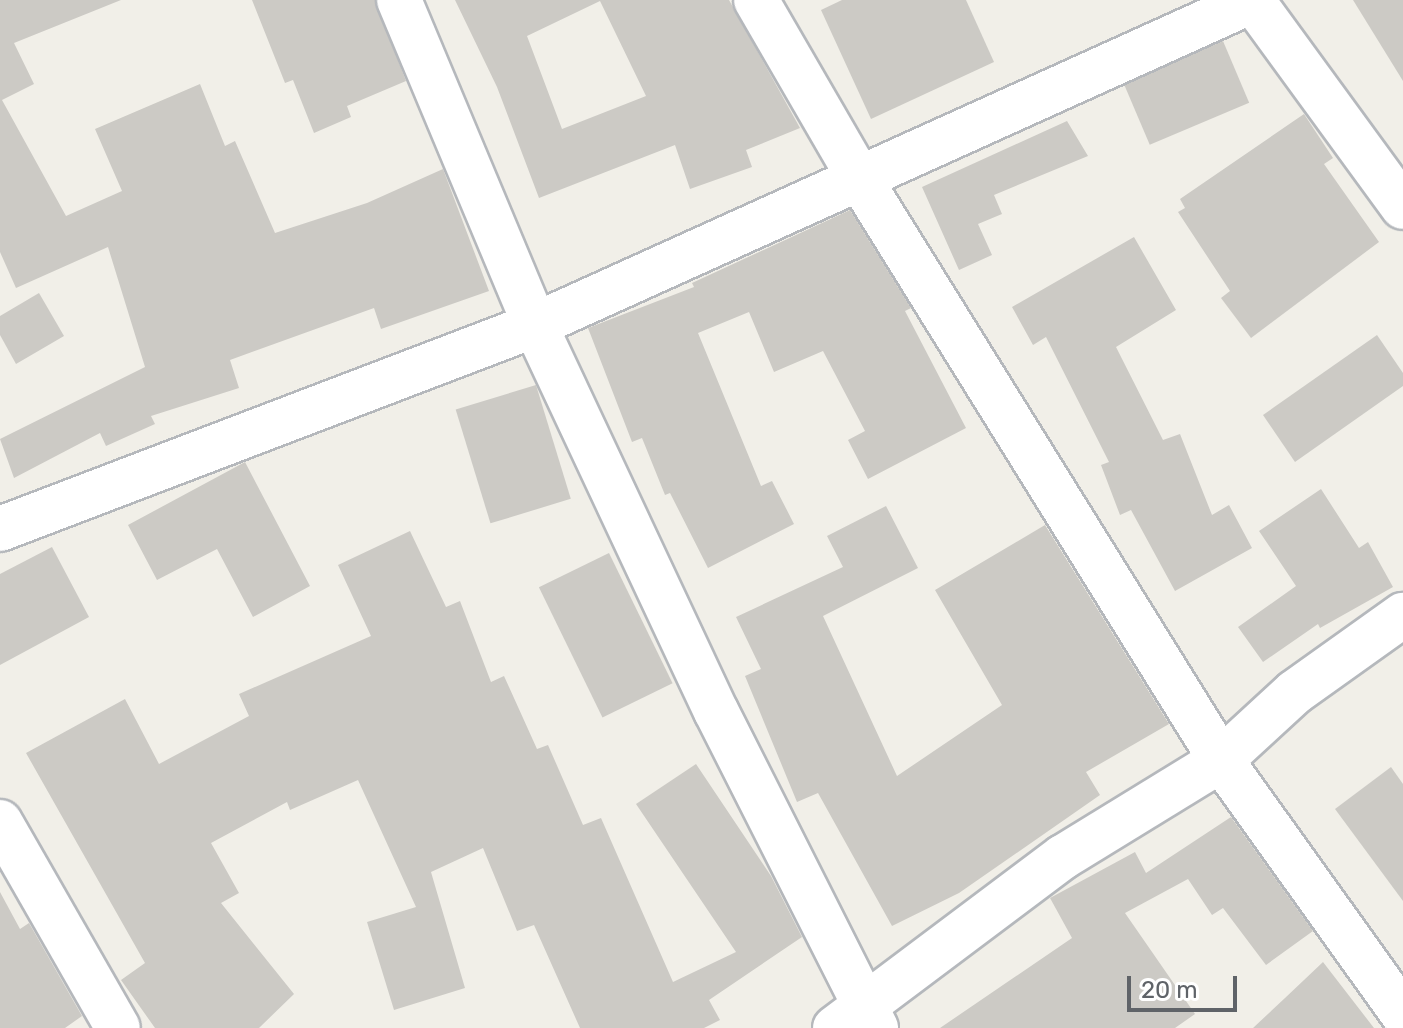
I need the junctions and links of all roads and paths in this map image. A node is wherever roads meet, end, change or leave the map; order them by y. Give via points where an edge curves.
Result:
1 (399, 0) edge
2 (756, 0) edge
3 (1253, 0) edge
4 (858, 176) junction
5 (1403, 207) edge
6 (535, 325) junction
7 (0, 529) edge
8 (1403, 615) edge
9 (1221, 760) junction
10 (0, 822) edge
11 (1403, 1014) edge
12 (859, 1022) edge
13 (118, 1028) edge

1 - 6 street
2 - 4 street
3 - 4 street
3 - 5 street
4 - 6 street
4 - 9 street
6 - 7 street
6 - 12 street
8 - 9 street via 1295,692
9 - 11 street
9 - 12 street via 1063,857
10 - 13 street

